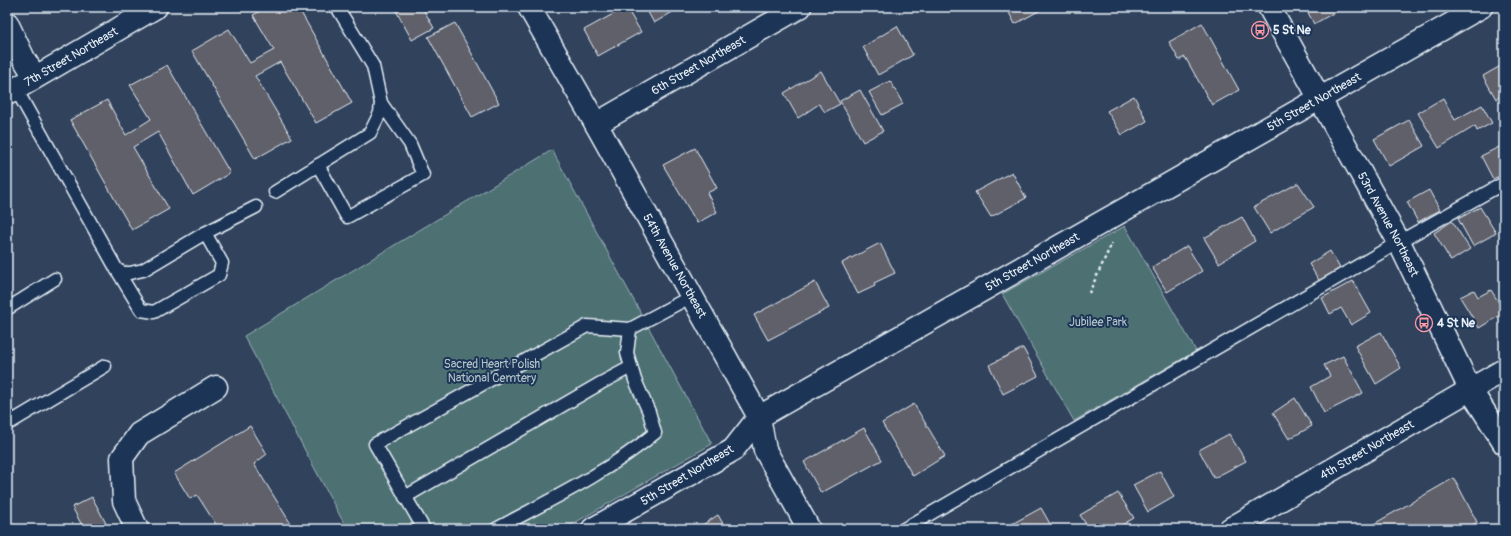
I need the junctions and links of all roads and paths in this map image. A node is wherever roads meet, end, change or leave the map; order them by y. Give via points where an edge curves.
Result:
1 (156, 7) edge
2 (338, 7) edge
3 (529, 7) edge
4 (800, 7) edge
5 (1269, 7) edge
6 (1481, 7) edge
7 (7, 23) edge
8 (35, 77) junction
9 (11, 91) edge
10 (1320, 98) junction
11 (381, 103) junction
12 (596, 124) junction
13 (318, 165) junction
14 (1504, 183) edge
15 (275, 192) dead end
16 (256, 207) dead end
17 (1104, 221) junction
18 (205, 233) junction
19 (1399, 242) junction
20 (117, 270) junction
21 (55, 279) dead end
22 (1089, 293) dead end
23 (692, 296) junction
24 (7, 309) edge
25 (630, 329) junction
26 (105, 366) dead end
27 (631, 367) junction
28 (1504, 370) edge
29 (216, 388) dead end
30 (1470, 389) junction
31 (7, 414) edge
32 (759, 417) junction
33 (1504, 443) edge
34 (405, 497) junction
35 (137, 529) edge
36 (424, 529) edge
37 (496, 529) edge
38 (593, 529) edge
39 (808, 529) edge
40 (904, 529) edge
41 (1230, 529) edge

1 - 8 street, 7th Street Northeast
2 - 11 lane via 373,66
3 - 12 street, 54th Avenue Northeast
4 - 12 street, 6th Street Northeast
5 - 10 street, 53rd Avenue Northeast
6 - 10 street, 5th Street Northeast
7 - 8 street
8 - 9 street, 7th Street Northeast
9 - 20 lane
10 - 17 street, 5th Street Northeast
10 - 19 street, 53rd Avenue Northeast
11 - 13 lane via 380,113 370,133
11 - 13 lane via 410,144 423,175 347,217
12 - 23 street, 54th Avenue Northeast
13 - 15 lane
14 - 19 lane
16 - 18 lane
17 - 22 path via 1114,239
17 - 32 street, 5th Street Northeast
18 - 20 lane via 143,270 124,273
18 - 20 lane via 222,263 219,275 154,312 141,310
19 - 30 street, 53rd Avenue Northeast
19 - 40 lane
21 - 24 lane
23 - 25 lane
23 - 32 street, 54th Avenue Northeast
25 - 27 lane via 627,353
25 - 34 lane via 587,326 375,444
26 - 31 lane via 11,422
27 - 34 lane
27 - 37 lane via 655,433 605,470
28 - 30 street, 4th Street Northeast
29 - 35 street via 139,434 122,458 124,501
30 - 33 street, 53rd Avenue Northeast
30 - 41 street, 4th Street Northeast
32 - 38 street, 5th Street Northeast via 733,450
32 - 39 street, 54th Avenue Northeast via 765,450
34 - 36 lane

